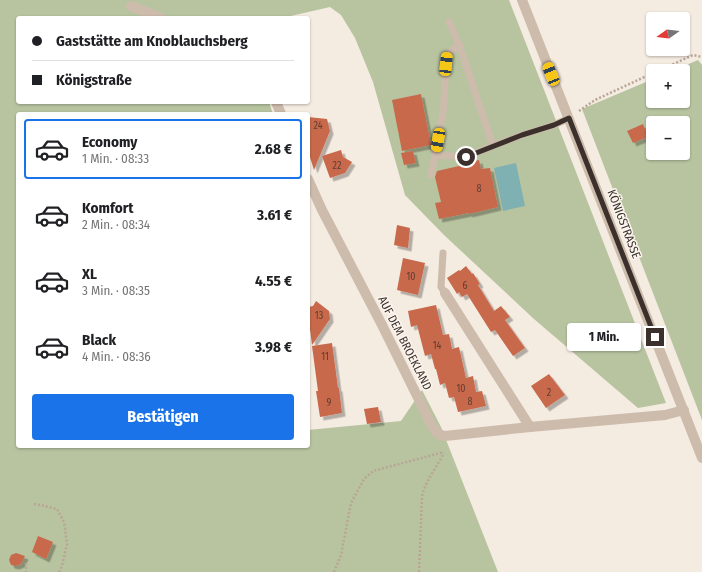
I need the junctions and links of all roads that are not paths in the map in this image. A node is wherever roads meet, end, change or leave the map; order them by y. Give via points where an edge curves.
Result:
1 (522, 0) edge
2 (131, 6) dead end
3 (156, 16) edge
4 (449, 22) dead end
5 (460, 45) junction
6 (569, 118) junction
7 (494, 146) junction
8 (435, 154) junction
9 (431, 175) dead end
10 (310, 184) edge
11 (443, 252) dead end
12 (445, 293) joint
13 (684, 410) junction
14 (530, 427) junction
15 (702, 458) edge

1 - 6 street, KÖNIGSTRASSE
2 - 3 street
4 - 5 lane
5 - 7 lane
5 - 8 lane via 447,54 443,112
6 - 7 lane
6 - 13 street, KÖNIGSTRASSE
7 - 8 lane via 466,157
8 - 9 lane
10 - 14 street, AUF DEM BROEKLAND via 436,433 445,436
11 - 12 lane via 441,287
12 - 14 street
13 - 14 street, AUF DEM BROEKLAND via 665,415
13 - 15 street, KÖNIGSTRASSE

